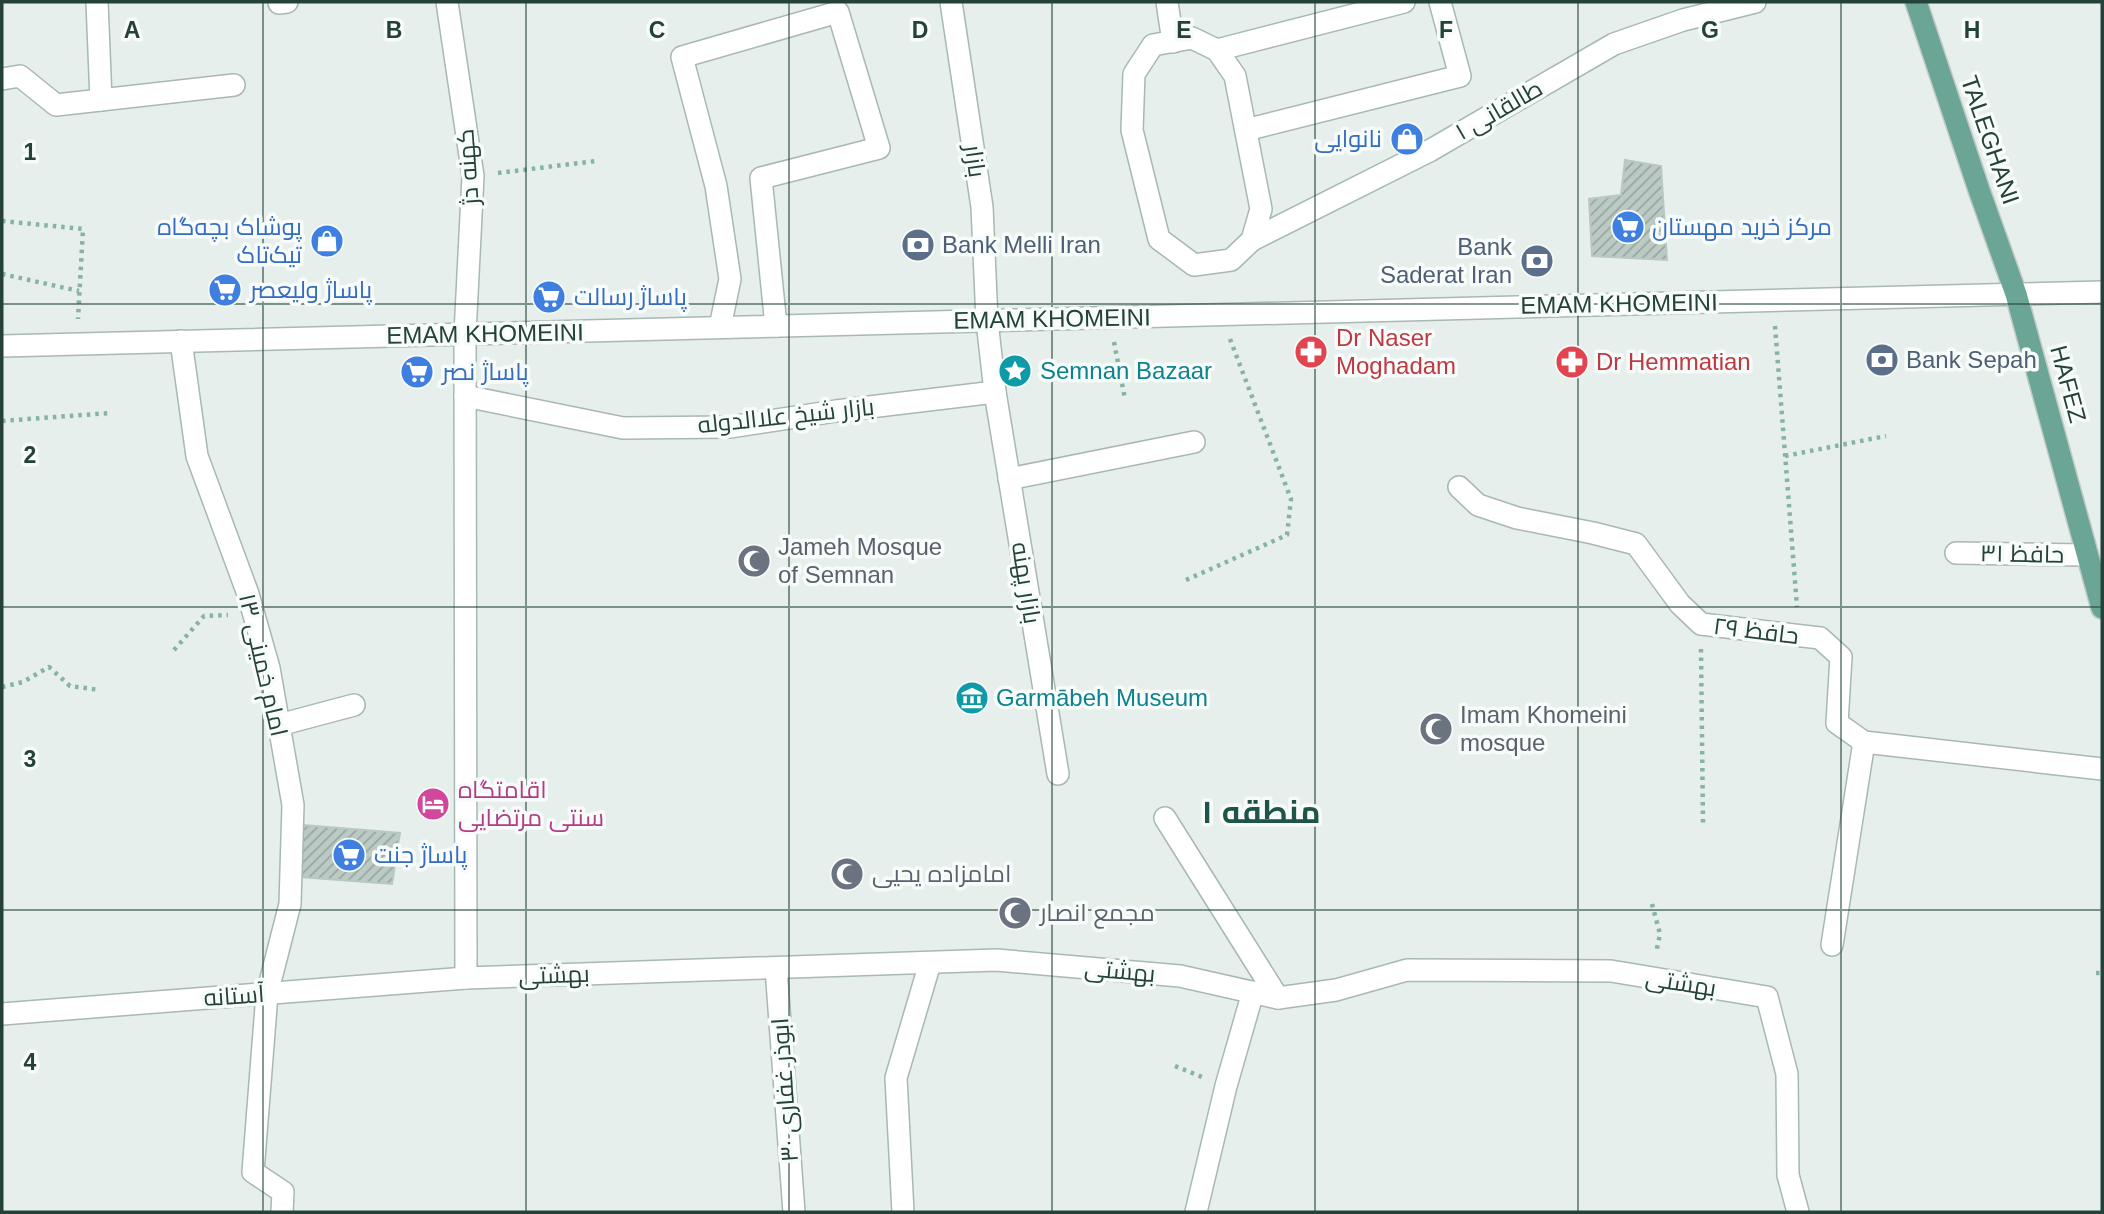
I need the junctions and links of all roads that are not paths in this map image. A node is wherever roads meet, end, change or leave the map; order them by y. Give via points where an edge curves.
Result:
1 (97, 2) edge
2 (447, 2) edge
3 (951, 2) edge
4 (1167, 2) edge
5 (1404, 2) edge
6 (1440, 2) edge
7 (1755, 2) edge
8 (1916, 2) edge
9 (1173, 42) junction
10 (1217, 50) junction
11 (2, 79) edge
12 (234, 85) dead end
13 (101, 100) junction
14 (1246, 130) junction
15 (1252, 240) junction
16 (2102, 292) edge
17 (2016, 294) junction
18 (987, 321) junction
19 (776, 326) junction
20 (720, 327) junction
21 (465, 334) junction
22 (181, 341) junction
23 (2, 346) edge
24 (995, 392) junction
25 (465, 396) junction
26 (1194, 442) dead end
27 (1009, 479) junction
28 (1459, 487) dead end
29 (1956, 553) dead end
30 (2087, 555) junction
31 (2102, 571) edge
32 (2100, 601) edge
33 (354, 705) dead end
34 (279, 725) junction
35 (1864, 742) junction
36 (2102, 769) edge
37 (1058, 774) dead end
38 (1165, 818) dead end
39 (1832, 945) dead end
40 (930, 963) junction
41 (776, 968) junction
42 (466, 978) junction
43 (1253, 992) junction
44 (267, 993) junction
45 (1278, 998) junction
46 (2, 1014) edge
47 (282, 1212) edge
48 (794, 1212) edge
49 (903, 1212) edge
50 (1196, 1212) edge
51 (1798, 1212) edge

1 - 13 street
2 - 21 street, کهنه دژ via 473,176
3 - 18 street, بازار via 982,206
4 - 9 street
5 - 10 street
6 - 14 street via 1460,76
7 - 15 street, طالقانی ۱ via 1614,44 1431,150
8 - 17 main road, TALEGHANI
9 - 10 street via 1192,38
9 - 15 street, طالقانی ۱ via 1153,45 1134,74 1132,130 1159,239 1194,265 1231,260
10 - 14 street via 1235,76
11 - 13 street via 20,76 56,105
12 - 13 street
14 - 15 street via 1261,209
16 - 17 street, EMAM KHOMEINI
17 - 18 street, EMAM KHOMEINI
17 - 30 main road, HAFEZ
18 - 19 street, EMAM KHOMEINI
18 - 24 street
19 - 20 street, EMAM KHOMEINI
19 - 20 street via 761,178 879,148 838,12 682,57 716,186 730,279
20 - 21 street, EMAM KHOMEINI
21 - 22 street, EMAM KHOMEINI
21 - 25 street, کهنه دژ
22 - 23 street, EMAM KHOMEINI
22 - 34 street, امام خمینی ۱۳ via 197,456 248,594
24 - 25 street, بازار شیخ علاالدوله via 730,427 623,428
24 - 27 street, بازار پهنه
25 - 42 street, کهنه دژ
26 - 27 street
27 - 37 street, بازار پهنه
28 - 35 street, حافظ ۲۹ via 1478,505 1517,518 1636,544 1680,604 1701,624 1819,638 1841,657 1837,723
29 - 30 street, حافظ ۳۱
30 - 32 main road, HAFEZ
31 - 32 street
33 - 34 street
34 - 44 street, امام خمینی ۱۳ via 293,805 290,904
35 - 36 street
35 - 39 street
38 - 45 street
40 - 41 street, بهشتی
40 - 43 street, بهشتی via 996,960 1167,975
40 - 49 street via 896,1078
41 - 42 street, بهشتی
41 - 48 street, ابوذر غفاری ۳۰
42 - 44 street, آستانه
43 - 45 street, بهشتی
43 - 50 street
44 - 46 street, آستانه
44 - 47 street, امام خمینی ۱۳ via 253,1172 283,1192
45 - 51 street, بهشتی via 1336,990 1407,970 1611,971 1767,997 1787,1074 1788,1175

